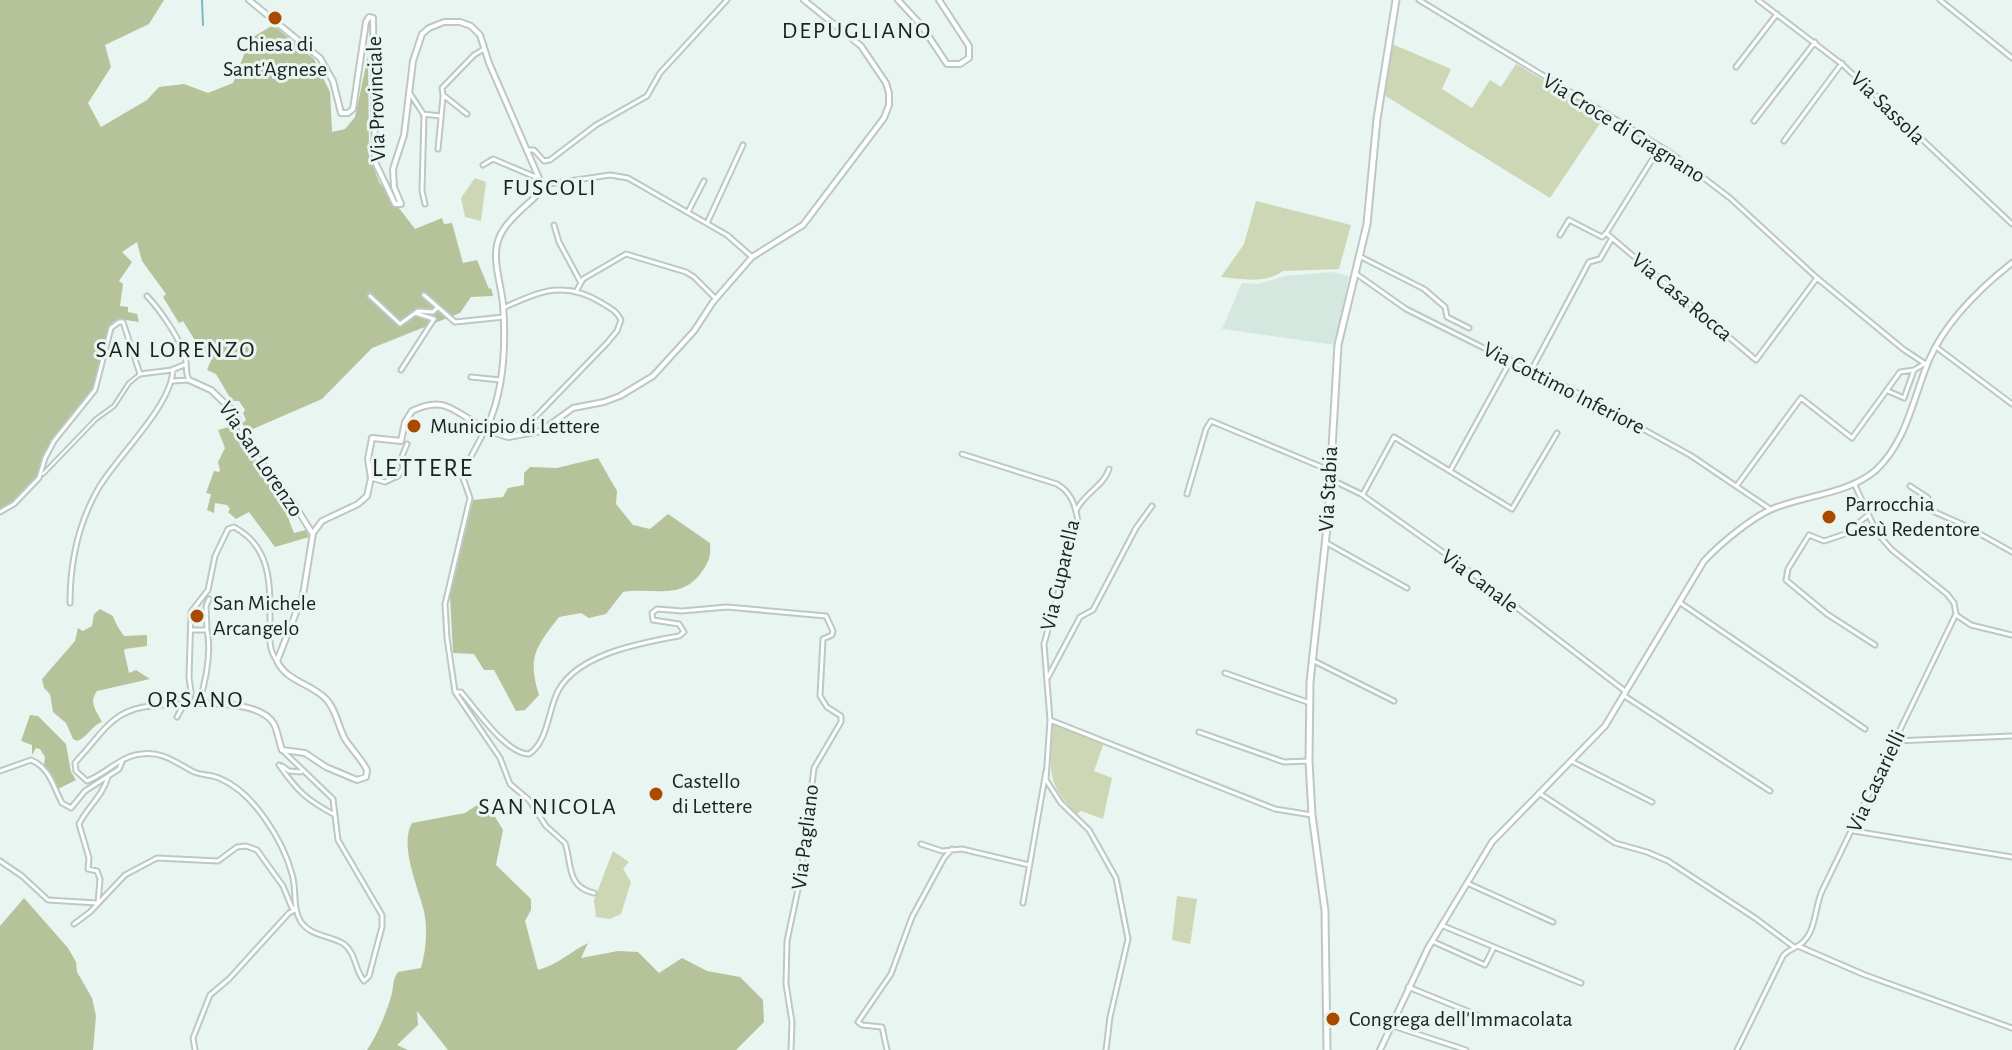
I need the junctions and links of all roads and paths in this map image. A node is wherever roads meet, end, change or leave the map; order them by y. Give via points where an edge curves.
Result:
1 (249, 0) edge
2 (727, 0) edge
3 (804, 0) edge
4 (898, 0) edge
5 (939, 0) edge
6 (1396, 0) edge
7 (1419, 0) edge
8 (1758, 0) edge
9 (1940, 0) edge
10 (1777, 14) junction
11 (1815, 42) junction
12 (484, 49) junction
13 (2012, 58) edge
14 (1842, 63) junction
15 (1736, 67) dead end
16 (408, 91) junction
17 (443, 95) junction
18 (423, 114) junction
19 (467, 114) dead end
20 (441, 116) junction
21 (1754, 121) dead end
22 (1784, 141) dead end
23 (743, 145) dead end
24 (1660, 147) junction
25 (438, 149) dead end
26 (527, 150) junction
27 (483, 165) dead end
28 (704, 181) dead end
29 (541, 182) junction
30 (425, 204) dead end
31 (688, 212) junction
32 (707, 223) junction
33 (2012, 224) edge
34 (554, 225) dead end
35 (1606, 233) junction
36 (1560, 235) dead end
37 (1612, 238) junction
38 (1359, 256) junction
39 (752, 257) junction
40 (2012, 263) edge
41 (1354, 272) junction
42 (1817, 278) junction
43 (580, 281) junction
44 (577, 290) junction
45 (424, 295) dead end
46 (147, 296) dead end
47 (370, 296) dead end
48 (716, 299) junction
49 (437, 308) junction
50 (503, 308) junction
51 (415, 313) junction
52 (504, 317) junction
53 (1469, 328) dead end
54 (1936, 347) junction
55 (1511, 360) junction
56 (186, 364) junction
57 (1926, 365) junction
58 (173, 369) junction
59 (1531, 369) junction
60 (401, 370) dead end
61 (1914, 370) junction
62 (140, 374) junction
63 (471, 377) dead end
64 (189, 380) junction
65 (500, 380) junction
66 (172, 381) junction
67 (1887, 390) junction
68 (2012, 404) edge
69 (486, 429) junction
70 (1557, 433) dead end
71 (519, 434) junction
72 (407, 444) dead end
73 (962, 454) dead end
74 (1109, 469) dead end
75 (1329, 470) junction
76 (1450, 471) junction
77 (43, 474) junction
78 (371, 478) junction
79 (1330, 478) junction
80 (1854, 483) junction
81 (1738, 485) junction
82 (1910, 486) dead end
83 (1187, 494) dead end
84 (1363, 495) junction
85 (1152, 506) dead end
86 (1770, 509) junction
87 (1076, 511) junction
88 (0, 512) edge
89 (1867, 516) junction
90 (313, 533) junction
91 (1325, 542) junction
92 (2012, 552) edge
93 (1407, 588) dead end
94 (209, 599) dead end
95 (1679, 602) junction
96 (70, 603) dead end
97 (1956, 614) junction
98 (192, 630) junction
99 (207, 630) junction
100 (2012, 635) edge
101 (1875, 645) dead end
102 (1312, 660) junction
103 (277, 661) junction
104 (1225, 673) dead end
105 (1048, 677) junction
106 (455, 692) junction
107 (1624, 693) junction
108 (1394, 701) dead end
109 (199, 703) junction
110 (1310, 703) junction
111 (189, 704) junction
112 (183, 706) junction
113 (177, 717) dead end
114 (1050, 720) junction
115 (1865, 729) dead end
116 (1199, 732) dead end
117 (2012, 736) edge
118 (1895, 741) junction
119 (282, 750) junction
120 (123, 760) junction
121 (1309, 761) junction
122 (1571, 761) junction
123 (1047, 767) junction
124 (0, 771) edge
125 (304, 772) junction
126 (109, 775) junction
127 (1770, 791) dead end
128 (1539, 793) junction
129 (1652, 802) dead end
130 (336, 815) junction
131 (1312, 815) junction
132 (1853, 831) junction
133 (921, 844) dead end
134 (952, 849) junction
135 (2012, 857) edge
136 (0, 861) edge
137 (1029, 865) junction
138 (1467, 883) junction
139 (594, 893) dead end
140 (98, 903) junction
141 (1023, 903) dead end
142 (293, 910) junction
143 (1553, 922) dead end
144 (74, 924) dead end
145 (1441, 925) junction
146 (1432, 941) junction
147 (1494, 947) junction
148 (1796, 947) junction
149 (1581, 983) dead end
150 (1408, 987) junction
151 (1482, 1017) dead end
152 (1390, 1025) junction
153 (2012, 1028) edge
154 (195, 1050) edge
155 (791, 1050) edge
156 (887, 1050) edge
157 (1106, 1050) edge
158 (1327, 1050) edge
159 (1380, 1050) edge
160 (1466, 1050) edge
161 (1737, 1050) edge

1 - 16 street, Via Provinciale via 320,58 341,113 353,109 366,22 373,18 375,162 395,204 401,204 393,169 404,135
2 - 26 street via 641,101 596,125 550,160
3 - 39 street via 861,46 886,83 889,105 803,225
4 - 5 street via 947,64 960,64 969,58 969,46
6 - 38 main road, Via Stabia
7 - 24 street, Via Croce di Gragnano
8 - 10 street, Via Sassola
9 - 13 street
10 - 11 street, Via Sassola
10 - 15 street
11 - 14 street, Via Sassola
11 - 21 street
12 - 16 street, Via Provinciale via 471,26 444,22 429,28 422,34
12 - 17 street via 442,88
12 - 26 street
14 - 22 street
14 - 33 street, Via Sassola
16 - 18 street
17 - 19 street
17 - 20 street
18 - 20 street
18 - 30 street
20 - 25 street
23 - 32 street
24 - 35 street
24 - 42 street, Via Croce di Gragnano via 1741,206
26 - 29 street
27 - 29 street via 493,159
28 - 31 street
29 - 31 street via 620,175
29 - 50 street via 540,192 499,237 496,262
31 - 32 street
32 - 39 street
34 - 43 street
35 - 36 street via 1602,237 1569,220
35 - 37 street, Via Casa Rocca
37 - 42 street, Via Casa Rocca via 1756,360
37 - 59 street via 1600,259 1589,262
38 - 41 main road, Via Stabia
38 - 53 street via 1424,289 1445,307 1447,317
39 - 48 street
40 - 54 street via 1967,302
41 - 55 street, Via Cottimo Inferiore via 1406,309
41 - 75 main road, Via Stabia via 1338,345
42 - 57 street, Via Croce di Gragnano
43 - 44 street
43 - 48 street via 626,254 686,272
44 - 50 street via 545,290
44 - 71 street via 618,314 621,324
45 - 49 street
46 - 56 street via 162,314
47 - 51 street via 398,324
48 - 71 street via 694,331 645,382 604,402 573,408 547,428
49 - 51 street
49 - 52 street via 455,322
50 - 52 street
51 - 60 street via 434,319
52 - 65 street
54 - 57 street
54 - 68 street
55 - 59 street, Via Cottimo Inferiore
55 - 76 street
56 - 58 street
56 - 64 street
57 - 61 street
57 - 80 street via 1898,441 1874,471
58 - 62 street
58 - 66 street
59 - 81 street, Via Cottimo Inferiore
61 - 67 street via 1900,372
61 - 67 street via 1904,398
62 - 77 street
62 - 77 street via 119,322 111,328 95,390 54,441
63 - 65 street
64 - 66 street
64 - 90 street, Via San Lorenzo via 211,390 233,411 257,457
65 - 69 street
66 - 96 street via 161,405 99,487 82,521 70,574
67 - 81 street via 1852,438 1801,398
69 - 71 street via 502,437
69 - 78 street via 443,404 412,411 401,441 372,438
69 - 106 street via 465,468 470,498 445,604
70 - 76 street via 1512,509
72 - 78 street via 398,476 385,482
73 - 87 street, Via Cuparella via 1057,484 1068,492
74 - 87 street
75 - 79 main road, Via Stabia
75 - 83 street via 1211,421
76 - 84 street via 1394,437
77 - 88 street
78 - 90 street via 363,501 322,521
79 - 84 street, Via Canale
79 - 91 main road, Via Stabia
80 - 86 street
80 - 89 street
81 - 86 street, Via Cottimo Inferiore
82 - 92 street via 1928,498 1928,509
84 - 107 street, Via Canale
85 - 105 street
86 - 95 street via 1712,553
87 - 105 street, Via Cuparella via 1078,521 1044,644
89 - 97 street via 1892,550 1947,594
89 - 101 street via 1850,531 1824,541 1809,535 1786,580
90 - 103 street via 299,603
91 - 93 street
91 - 102 main road, Via Stabia
94 - 99 street
95 - 107 street
95 - 115 street
97 - 100 street via 1971,625
97 - 118 street, Via Casarielli
98 - 99 street
98 - 103 street via 191,612 208,590 223,534 234,527 265,559 269,643
98 - 111 street
99 - 109 street via 209,660
102 - 108 street
102 - 110 main road, Via Stabia
103 - 119 street via 330,703 366,777 357,780 305,753
104 - 110 street
105 - 114 street, Via Cuparella
106 - 139 street via 500,758 510,784 565,843 574,880
106 - 155 street, Via Pagliano via 461,692 518,752 529,754 538,746 565,679 629,647 684,632 679,624 653,620 657,609 727,607 826,616 832,635 823,639 820,696 841,722 814,768 787,941
107 - 122 street via 1605,726
107 - 127 street, Via Canale
109 - 111 street
109 - 119 street via 262,714 273,722
110 - 121 main road, Via Stabia
111 - 112 street
112 - 113 street
112 - 120 street via 147,705 120,715 75,768 87,781
114 - 123 street
114 - 131 street via 1275,809
116 - 121 street via 1284,762
117 - 118 street
118 - 132 street, Via Casarielli
119 - 125 street
120 - 126 street
120 - 142 street via 142,753 169,757 243,793 277,839 292,875
121 - 131 main road, Via Stabia
122 - 128 street
122 - 129 street
123 - 137 street
123 - 157 street via 1049,785 1089,830 1116,878 1128,939
124 - 126 street via 31,760 39,764 62,803 71,808
125 - 130 street via 329,793
125 - 130 street via 279,765 305,798
126 - 140 street via 105,790 79,824 88,869 97,871 100,879
128 - 138 street via 1492,842
128 - 148 street via 1615,843 1668,861
130 - 142 street via 338,840 384,920 369,976 364,981 360,977 345,945 305,926
131 - 158 main road, Via Stabia via 1325,911
132 - 135 street
132 - 148 street, Via Casarielli via 1816,904 1811,931
133 - 134 street
134 - 137 street
134 - 156 street via 912,917 891,974 860,1017 859,1024 882,1027
136 - 140 street via 48,900
137 - 141 street
138 - 143 street
138 - 145 street
140 - 142 street via 125,875 157,858 218,861 246,846 257,850
140 - 144 street
142 - 154 street via 210,995 193,1038
145 - 146 street
145 - 147 street
146 - 147 street via 1485,965
146 - 150 street
147 - 149 street
148 - 153 street
148 - 161 street, Via Casarielli via 1783,956
150 - 151 street
150 - 152 street
152 - 159 street
152 - 160 street

